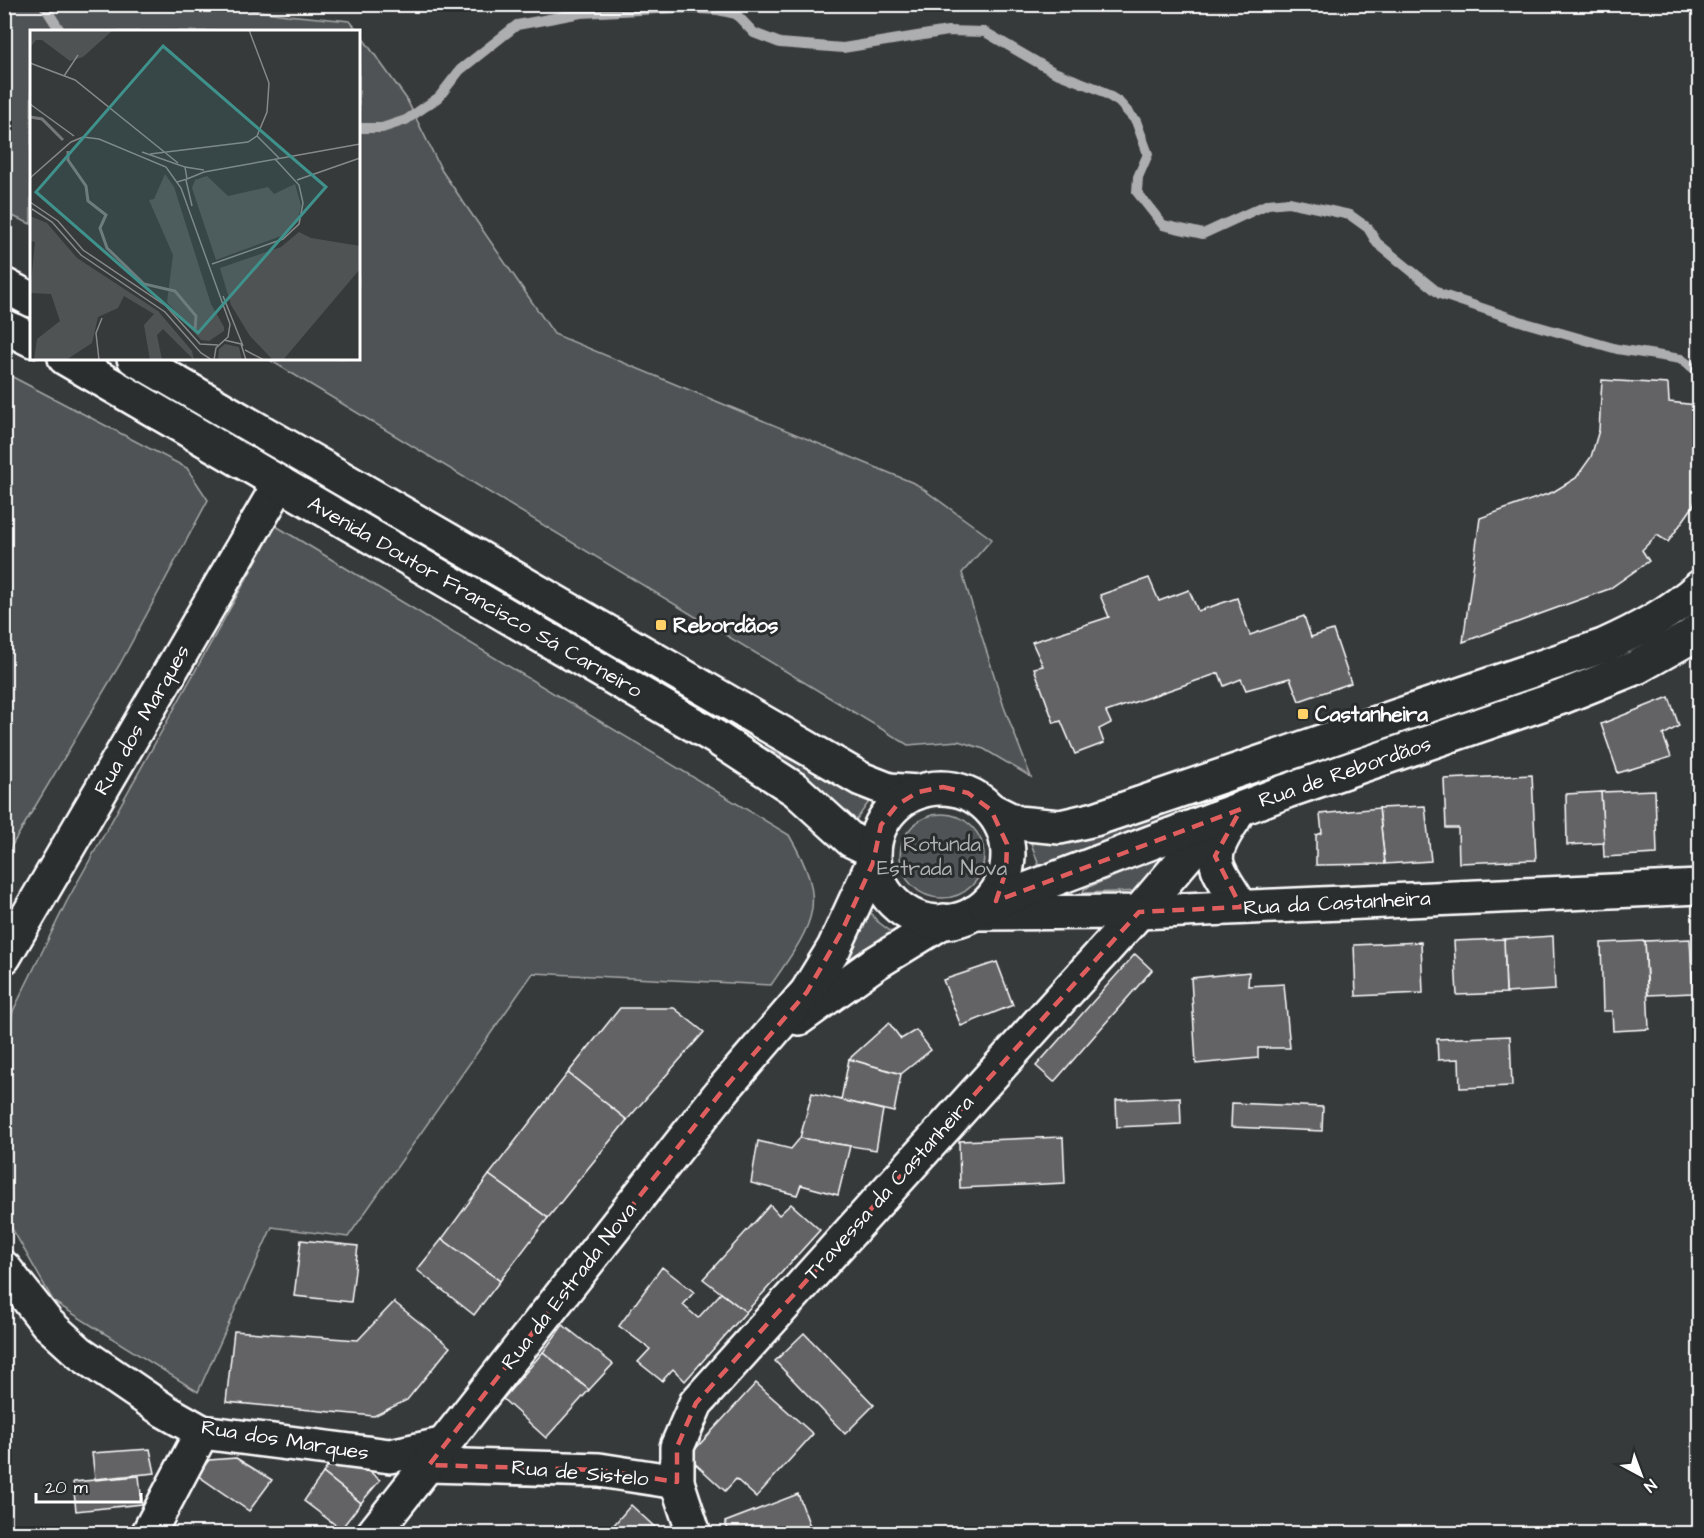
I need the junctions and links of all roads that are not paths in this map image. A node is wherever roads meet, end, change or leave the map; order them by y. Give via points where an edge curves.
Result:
1 (4, 285) edge
2 (30, 299) edge
3 (4, 326) edge
4 (30, 339) edge
5 (68, 360) edge
6 (137, 360) edge
7 (280, 483) junction
8 (1700, 587) edge
9 (1700, 629) edge
10 (918, 792) junction
11 (991, 810) junction
12 (1231, 812) junction
13 (874, 857) junction
14 (1700, 886) edge
15 (1241, 907) junction
16 (1139, 912) junction
17 (968, 913) junction
18 (4, 957) edge
19 (768, 1040) junction
20 (4, 1268) edge
21 (202, 1432) junction
22 (437, 1454) junction
23 (676, 1482) junction
24 (148, 1533) edge
25 (373, 1533) edge
26 (694, 1533) edge

1 - 2 street
3 - 4 street
5 - 7 street, Avenida Doutor Francisco Sá Carneiro
6 - 10 street, Avenida Doutor Francisco Sá Carneiro via 861,780 890,790
7 - 13 street, Avenida Doutor Francisco Sá Carneiro via 734,748 796,790
7 - 18 street, Rua dos Marques
8 - 11 street, Rua de Rebordãos via 1640,630 1603,646 1095,819 1060,827 1017,823
9 - 12 street, Rua de Rebordãos via 1626,672
10 - 11 street via 943,787 957,790 980,800
10 - 13 street via 897,805 881,825
11 - 17 street via 1004,832 1008,858 1002,883
12 - 15 street via 1215,856
12 - 16 street, Travessa da Castanheira
12 - 17 street, Rua de Rebordãos
13 - 17 street via 877,878 887,895 904,911 930,921
13 - 19 street, Rua da Estrada Nova via 821,971
14 - 15 street, Rua da Castanheira
15 - 16 street, Rua da Castanheira
16 - 17 street, Rua da Castanheira
16 - 23 street, Travessa da Castanheira via 696,1403 677,1447
17 - 19 street, Rua da Estrada Nova via 874,964
19 - 22 street, Rua da Estrada Nova via 722,1091
20 - 21 street, Rua dos Marques via 47,1323 80,1353
21 - 22 street, Rua dos Marques via 390,1456
21 - 24 street
22 - 23 street, Rua de Sistelo
22 - 25 street, Rua da Estrada Nova
23 - 26 street, Rua de Sistelo

